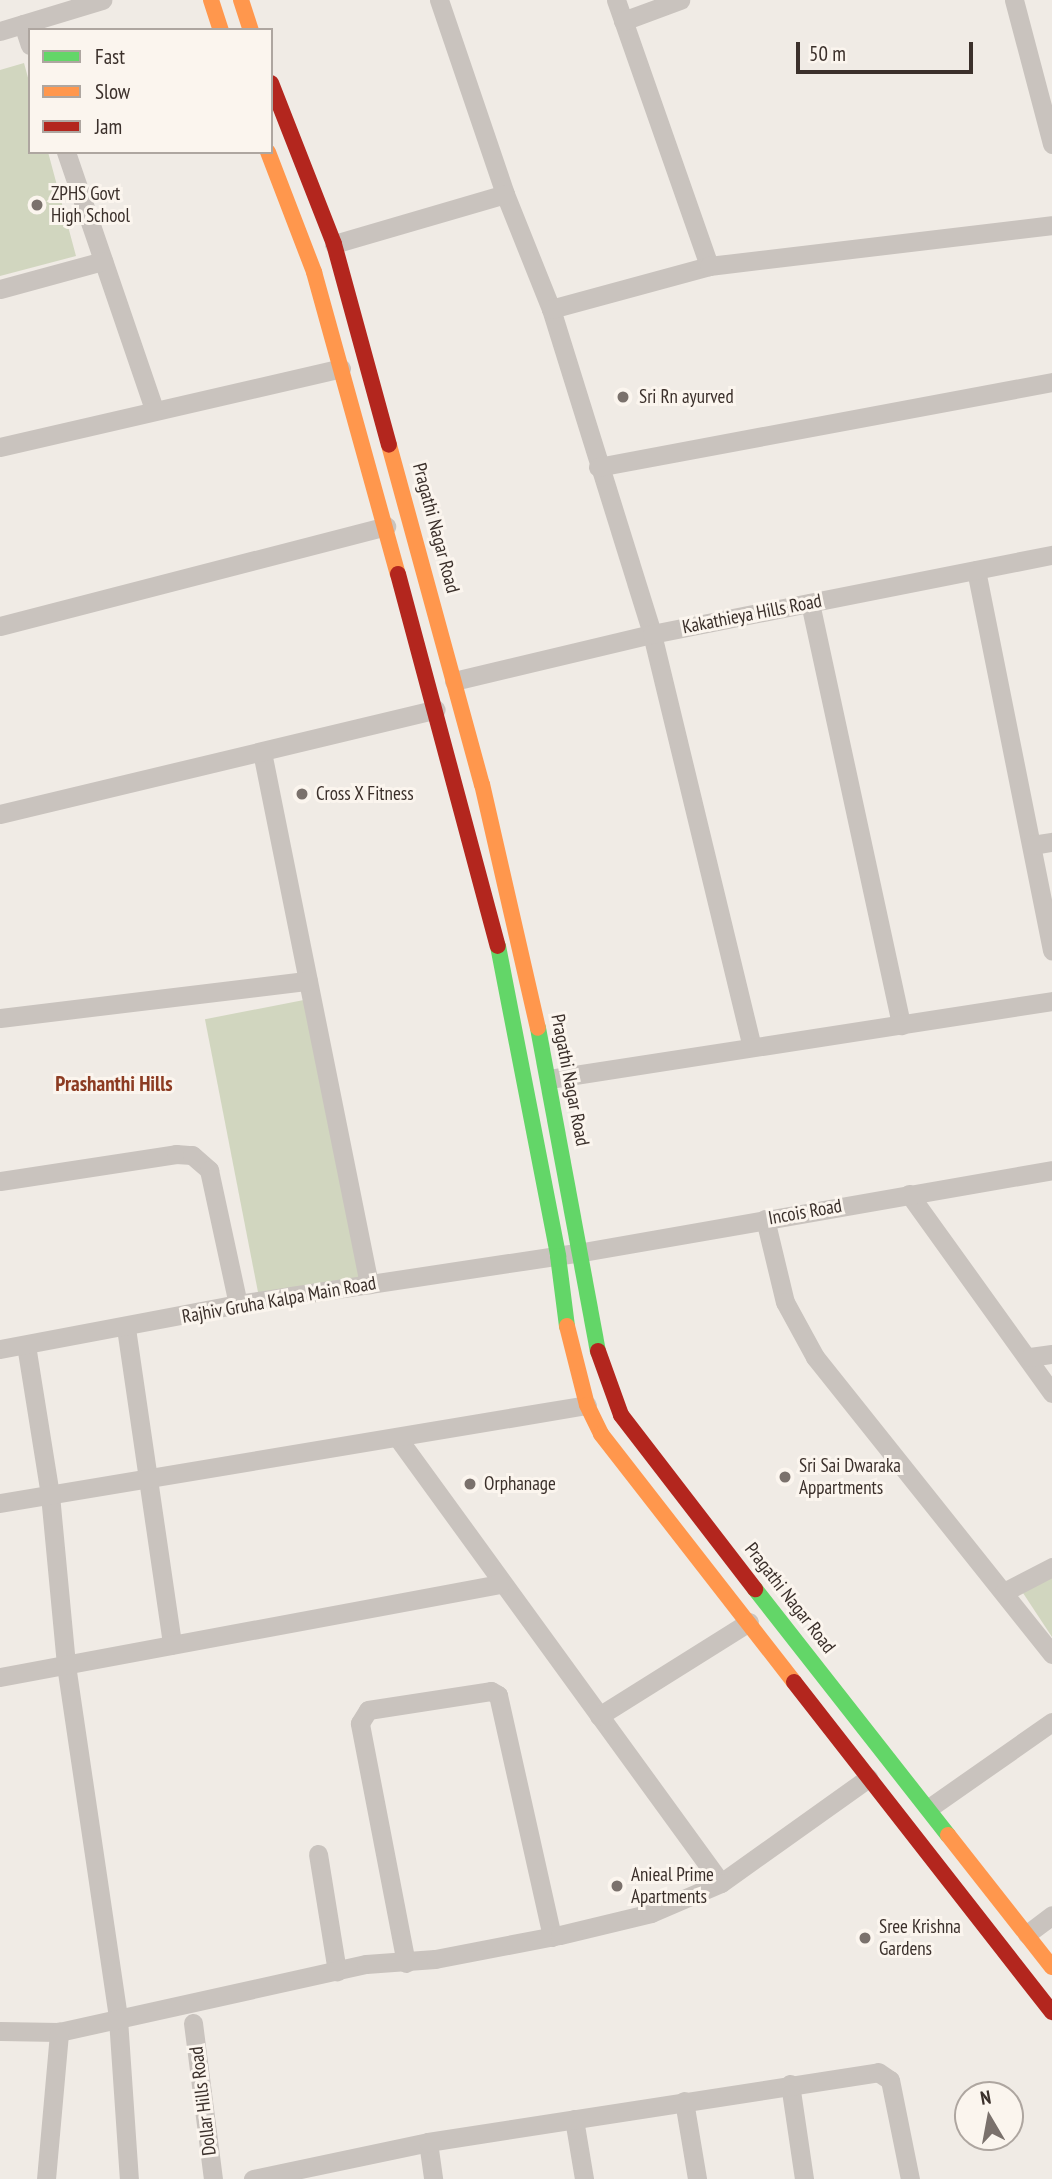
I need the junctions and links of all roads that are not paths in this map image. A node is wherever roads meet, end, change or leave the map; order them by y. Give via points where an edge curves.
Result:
1 (102, 0) edge
2 (211, 0) edge
3 (240, 0) edge
4 (439, 0) edge
5 (616, 0) edge
6 (681, 0) edge
7 (1014, 0) edge
8 (623, 21) junction
9 (23, 24) junction
10 (220, 28) edge
11 (250, 28) edge
12 (0, 31) edge
13 (28, 39) edge
14 (273, 88) edge
15 (1052, 144) edge
16 (67, 154) edge
17 (269, 154) edge
18 (505, 194) junction
19 (1052, 225) edge
20 (334, 244) junction
21 (103, 261) junction
22 (709, 266) junction
23 (0, 289) edge
24 (551, 309) junction
25 (341, 368) junction
26 (1052, 382) edge
27 (154, 409) junction
28 (0, 447) edge
29 (598, 467) junction
30 (386, 526) junction
31 (1052, 555) edge
32 (976, 570) junction
33 (810, 603) junction
34 (0, 626) edge
35 (652, 634) junction
36 (454, 681) junction
37 (436, 709) junction
38 (262, 752) junction
39 (0, 814) edge
40 (1052, 842) edge
41 (1032, 845) junction
42 (1052, 950) edge
43 (308, 981) junction
44 (1052, 1000) edge
45 (0, 1018) edge
46 (901, 1025) junction
47 (751, 1047) junction
48 (549, 1079) junction
49 (1052, 1170) edge
50 (0, 1181) edge
51 (909, 1194) junction
52 (765, 1219) junction
53 (583, 1252) junction
54 (558, 1256) junction
55 (369, 1284) junction
56 (238, 1304) junction
57 (126, 1328) junction
58 (26, 1345) junction
59 (0, 1349) edge
60 (1052, 1354) edge
61 (1030, 1357) junction
62 (1052, 1393) edge
63 (587, 1405) junction
64 (397, 1437) junction
65 (148, 1478) junction
66 (50, 1495) junction
67 (0, 1503) edge
68 (1052, 1567) edge
69 (500, 1584) junction
70 (1004, 1592) junction
71 (749, 1622) junction
72 (172, 1645) junction
73 (1052, 1654) edge
74 (66, 1665) junction
75 (0, 1677) edge
76 (599, 1716) junction
77 (1052, 1722) edge
78 (868, 1778) junction
79 (929, 1808) junction
80 (318, 1854) dead end
81 (721, 1883) junction
82 (1052, 1915) edge
83 (1027, 1934) junction
84 (552, 1937) junction
85 (406, 1963) junction
86 (1052, 1967) edge
87 (337, 1970) junction
88 (1052, 2012) edge
89 (118, 2019) junction
90 (194, 2022) dead end
91 (0, 2031) edge
92 (59, 2032) junction
93 (790, 2084) junction
94 (684, 2101) junction
95 (574, 2119) junction
96 (428, 2142) junction
97 (324, 2171) edge
98 (46, 2179) edge
99 (128, 2179) edge
100 (213, 2179) edge
101 (253, 2179) edge
102 (433, 2179) edge
103 (584, 2179) edge
104 (697, 2179) edge
105 (804, 2179) edge
106 (910, 2179) edge

1 - 9 street
2 - 10 main road
3 - 11 main road
4 - 18 street
5 - 8 street
6 - 8 street
7 - 15 street
8 - 22 street
9 - 12 street
9 - 13 street
14 - 20 main road, Pragathi Nagar Road
16 - 21 street
17 - 25 main road via 314,272
18 - 20 street
18 - 24 street
19 - 22 street
20 - 36 main road, Pragathi Nagar Road
21 - 23 street
21 - 27 street
22 - 24 street
24 - 29 street
25 - 27 street
25 - 30 main road
26 - 29 street
27 - 28 street
29 - 35 street
30 - 34 street
30 - 37 main road
31 - 32 street, Kakathieya Hills Road
32 - 33 street, Kakathieya Hills Road
32 - 41 street
33 - 35 street, Kakathieya Hills Road
33 - 46 street
35 - 36 street, Kakathieya Hills Road
35 - 47 street
36 - 48 main road, Pragathi Nagar Road via 520,934
37 - 38 street
37 - 54 main road via 499,956
38 - 39 street
38 - 43 street
40 - 41 street
41 - 42 street
43 - 45 street
43 - 55 street
44 - 46 street
46 - 47 street
47 - 48 street
48 - 53 main road, Pragathi Nagar Road
49 - 51 street, Incois Road
50 - 56 street via 192,1155 209,1170
51 - 52 street, Incois Road
51 - 61 street
52 - 53 street, Incois Road
52 - 70 street via 785,1302 815,1357
53 - 54 street, Incois Road
53 - 79 main road, Pragathi Nagar Road via 601,1368 621,1415
54 - 55 street, Rajhiv Gruha Kalpa Main Road
54 - 63 main road via 568,1334
55 - 56 street, Rajhiv Gruha Kalpa Main Road
56 - 57 street, Rajhiv Gruha Kalpa Main Road
57 - 58 street, Rajhiv Gruha Kalpa Main Road
57 - 65 street
58 - 59 street, Rajhiv Gruha Kalpa Main Road
58 - 66 street
60 - 61 street
61 - 62 street
63 - 64 street
63 - 71 main road via 625,1466
64 - 65 street
64 - 69 street
65 - 66 street
65 - 72 street
66 - 67 street
66 - 74 street
68 - 70 street
69 - 72 street
69 - 76 street
70 - 73 street
71 - 76 street
71 - 78 main road
72 - 74 street
74 - 75 street
74 - 89 street
76 - 81 street
77 - 79 street
78 - 81 street
78 - 88 main road
79 - 83 main road, Pragathi Nagar Road
80 - 87 street
81 - 84 street via 651,1913
82 - 83 street
83 - 86 main road, Pragathi Nagar Road
84 - 85 street
84 - 85 street via 502,1700 491,1691 368,1710 360,1723
85 - 87 street
87 - 89 street
89 - 92 street
89 - 99 street
90 - 100 street, Dollar Hills Road
91 - 92 street
92 - 98 street
93 - 94 street
93 - 105 street
93 - 106 street via 867,2072 878,2072 890,2080
94 - 95 street
94 - 104 street
95 - 96 street
95 - 103 street
96 - 97 street
96 - 102 street
97 - 101 street

